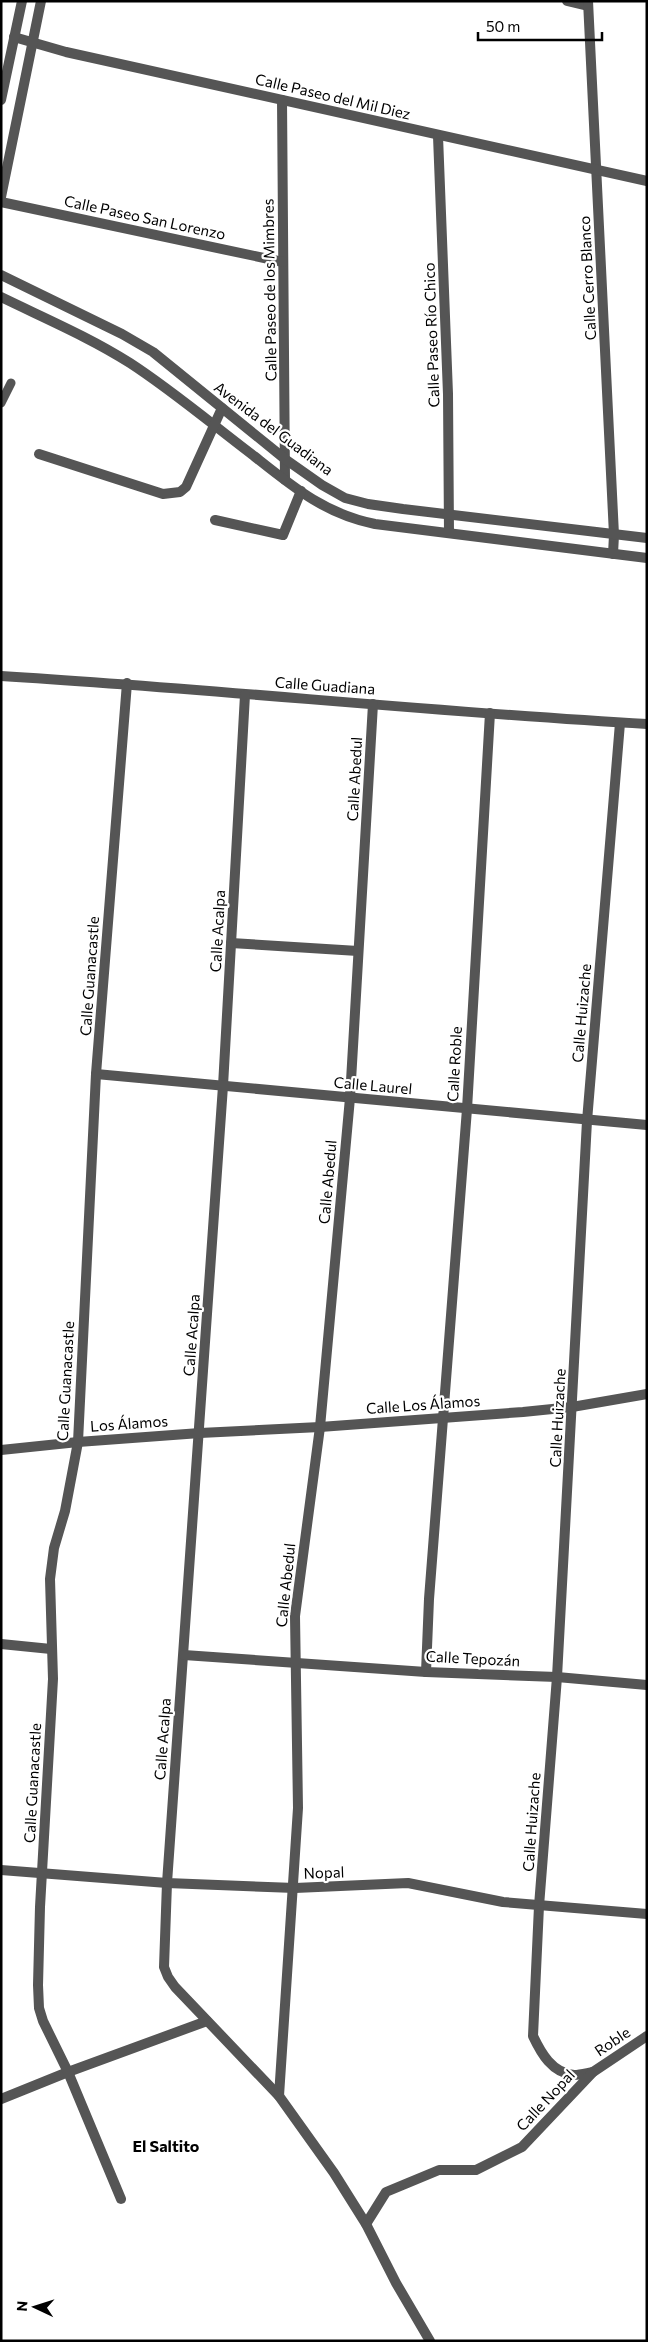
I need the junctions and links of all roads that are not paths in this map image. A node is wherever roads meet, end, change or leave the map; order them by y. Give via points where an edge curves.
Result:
1 (22, 1) edge
2 (41, 1) edge
3 (567, 1) edge
4 (588, 4) edge
5 (14, 37) junction
6 (33, 42) junction
7 (1, 100) edge
8 (282, 100) junction
9 (438, 136) junction
10 (597, 171) junction
11 (647, 181) edge
12 (1, 197) edge
13 (1, 202) edge
14 (283, 262) junction
15 (1, 274) edge
16 (1, 297) edge
17 (11, 383) dead end
18 (1, 403) edge
19 (222, 408) junction
20 (213, 425) junction
21 (39, 454) dead end
22 (286, 459) junction
23 (285, 480) junction
24 (301, 491) junction
25 (450, 514) junction
26 (215, 520) dead end
27 (449, 533) junction
28 (614, 535) junction
29 (647, 538) edge
30 (612, 554) junction
31 (647, 558) edge
32 (1, 676) edge
33 (127, 683) junction
34 (245, 695) junction
35 (373, 704) junction
36 (490, 713) junction
37 (620, 723) junction
38 (647, 724) edge
39 (231, 943) junction
40 (358, 951) junction
41 (96, 1074) junction
42 (223, 1086) junction
43 (350, 1098) junction
44 (467, 1109) junction
45 (588, 1121) junction
46 (647, 1124) edge
47 (647, 1394) edge
48 (572, 1407) junction
49 (444, 1417) junction
50 (320, 1427) junction
51 (200, 1433) junction
52 (78, 1442) junction
53 (1, 1450) edge
54 (1, 1644) edge
55 (51, 1649) junction
56 (184, 1655) junction
57 (297, 1662) junction
58 (426, 1672) junction
59 (557, 1677) junction
60 (647, 1684) edge
61 (1, 1870) edge
62 (42, 1874) junction
63 (167, 1882) junction
64 (294, 1888) junction
65 (540, 1906) junction
66 (647, 1914) edge
67 (207, 2021) junction
68 (647, 2036) edge
69 (68, 2072) junction
70 (593, 2072) junction
71 (279, 2096) junction
72 (1, 2099) edge
73 (121, 2200) dead end
74 (366, 2224) junction
75 (430, 2341) edge

1 - 5 street
2 - 6 street
3 - 4 street
4 - 10 street, Calle Cerro Blanco
5 - 6 street, Calle Paseo del Mil Diez
5 - 7 street
6 - 8 street, Calle Paseo del Mil Diez
6 - 12 street
8 - 9 street, Calle Paseo del Mil Diez
8 - 14 street, Calle Paseo de los Mimbres
9 - 10 street, Calle Paseo del Mil Diez
9 - 25 street, Calle Paseo Río Chico
10 - 11 street, Calle Paseo del Mil Diez
10 - 28 street, Calle Cerro Blanco
13 - 14 street, Calle Paseo San Lorenzo
14 - 22 street, Calle Paseo de los Mimbres
15 - 19 street, Avenida del Guadiana via 152,352
16 - 20 street via 130,363
17 - 18 lane
19 - 20 street
19 - 22 street, Avenida del Guadiana
20 - 21 street via 186,487 171,494
20 - 23 street
22 - 23 street, Calle Paseo de los Mimbres
22 - 25 street, Avenida del Guadiana via 345,498
23 - 24 street
24 - 26 street via 284,536
24 - 27 street via 330,511 352,520
25 - 27 street, Calle Paseo Río Chico
25 - 28 street, Avenida del Guadiana
27 - 30 street
28 - 29 street, Avenida del Guadiana
28 - 30 street, Calle Cerro Blanco
30 - 31 street
32 - 33 street, Calle Guadiana
33 - 34 street, Calle Guadiana
33 - 41 street, Calle Guanacastle
34 - 35 street, Calle Guadiana
34 - 39 street, Calle Acalpa
35 - 36 street, Calle Guadiana
35 - 40 street, Calle Abedul
36 - 37 street, Calle Guadiana
36 - 44 street, Calle Roble
37 - 38 street, Calle Guadiana
37 - 45 street, Calle Huizache
39 - 40 street
39 - 42 street, Calle Acalpa
40 - 43 street, Calle Abedul
41 - 42 street, Calle Laurel
41 - 52 street, Calle Guanacastle
42 - 43 street, Calle Laurel
42 - 51 street, Calle Acalpa
43 - 44 street, Calle Laurel
43 - 50 street, Calle Abedul
44 - 45 street, Calle Laurel
44 - 49 street, Calle Roble
45 - 46 street, Calle Laurel
45 - 48 street, Calle Huizache
47 - 48 street, Calle Los Álamos
48 - 49 street, Calle Los Álamos
48 - 59 street, Calle Huizache
49 - 50 street, Calle Los Álamos
49 - 58 street, Calle Roble
50 - 51 street, Calle Los Álamos
50 - 57 street, Calle Abedul via 297,1593
51 - 52 street, Los Álamos
51 - 56 street, Calle Acalpa
52 - 53 street, Los Álamos
52 - 55 street, Calle Guanacastle via 65,1511 54,1548 50,1579
54 - 55 street
55 - 62 street, Calle Guanacastle via 53,1679
56 - 57 street, Calle Tepozán
56 - 63 street, Calle Acalpa
57 - 58 street, Calle Tepozán
57 - 64 street, Calle Abedul via 298,1808
58 - 59 street, Calle Tepozán
59 - 60 street, Calle Tepozán
59 - 65 street, Calle Huizache
61 - 62 street, Nopal
62 - 63 street, Nopal
62 - 69 street, Calle Guanacastle via 39,2008
63 - 64 street, Nopal
63 - 67 street, Calle Acalpa via 164,1960 168,1977
64 - 65 street, Nopal via 408,1883 470,1897
64 - 71 street, Calle Abedul
65 - 66 street, Nopal
65 - 70 street, Calle Huizache via 533,2036 542,2055 557,2069 574,2075
67 - 69 street
67 - 71 street
68 - 70 street, Roble
69 - 72 street
69 - 73 street, Calle Guanacastle
70 - 74 street, Calle Nopal via 522,2147 476,2170 439,2170 386,2192
71 - 74 street
74 - 75 street

